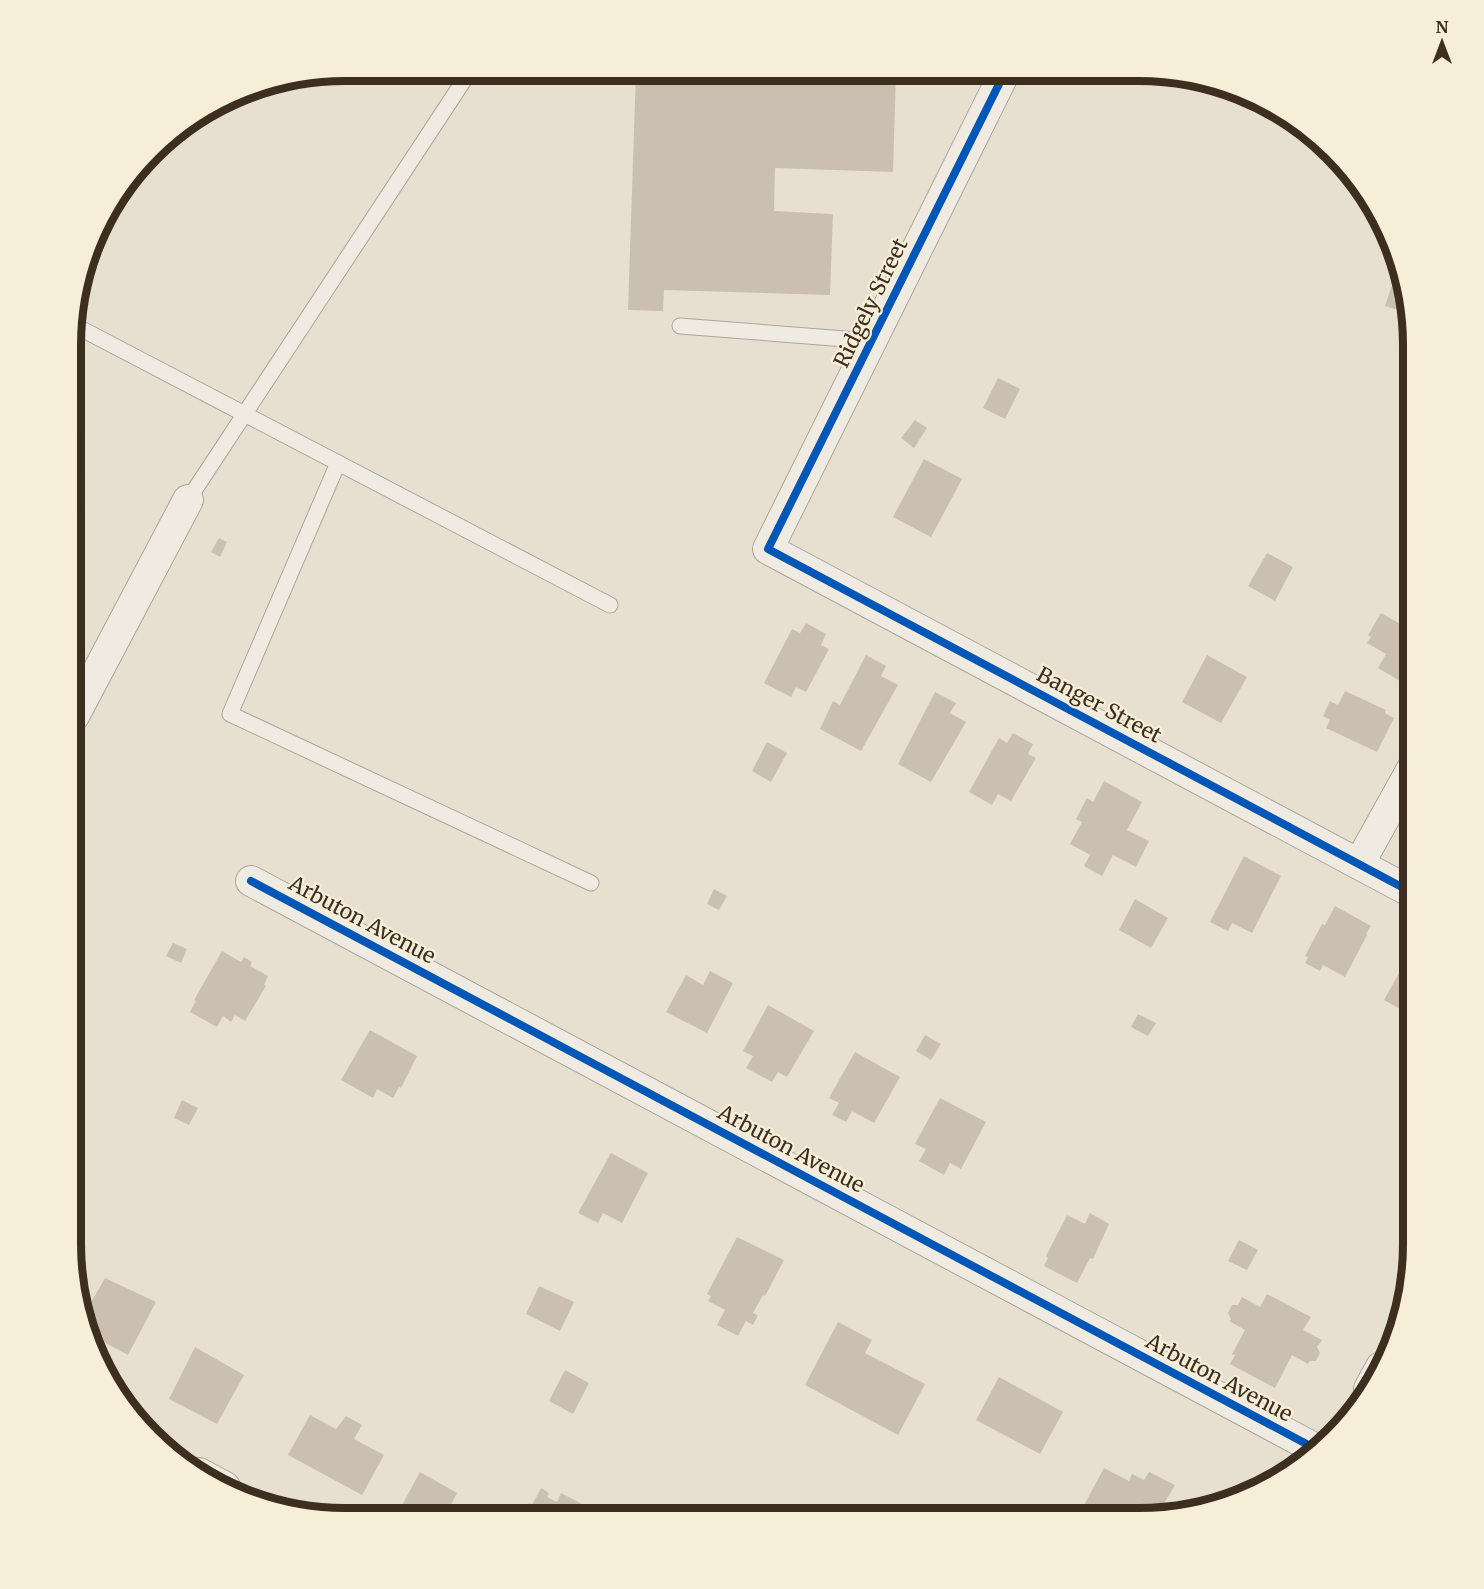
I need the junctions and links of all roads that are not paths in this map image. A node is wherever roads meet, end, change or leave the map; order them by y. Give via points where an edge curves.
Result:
1 (463, 81) edge
2 (1001, 81) edge
3 (680, 326) dead end
4 (82, 329) edge
5 (871, 341) junction
6 (244, 415) junction
7 (338, 464) junction
8 (188, 500) joint
9 (768, 549) joint
10 (610, 605) dead end
11 (81, 703) edge
12 (1403, 785) edge
13 (1359, 864) junction
14 (251, 881) dead end
15 (591, 883) dead end
16 (1403, 888) edge
17 (1308, 1446) edge

1 - 6 lane
2 - 5 street, Ridgely Street
3 - 5 lane
4 - 6 lane
5 - 9 street, Ridgely Street
6 - 7 lane
6 - 8 lane
7 - 10 lane
7 - 15 lane via 230,714
8 - 11 street
9 - 13 street, Banger Street
12 - 13 street
13 - 16 street, Banger Street
14 - 17 street, Arbuton Avenue

